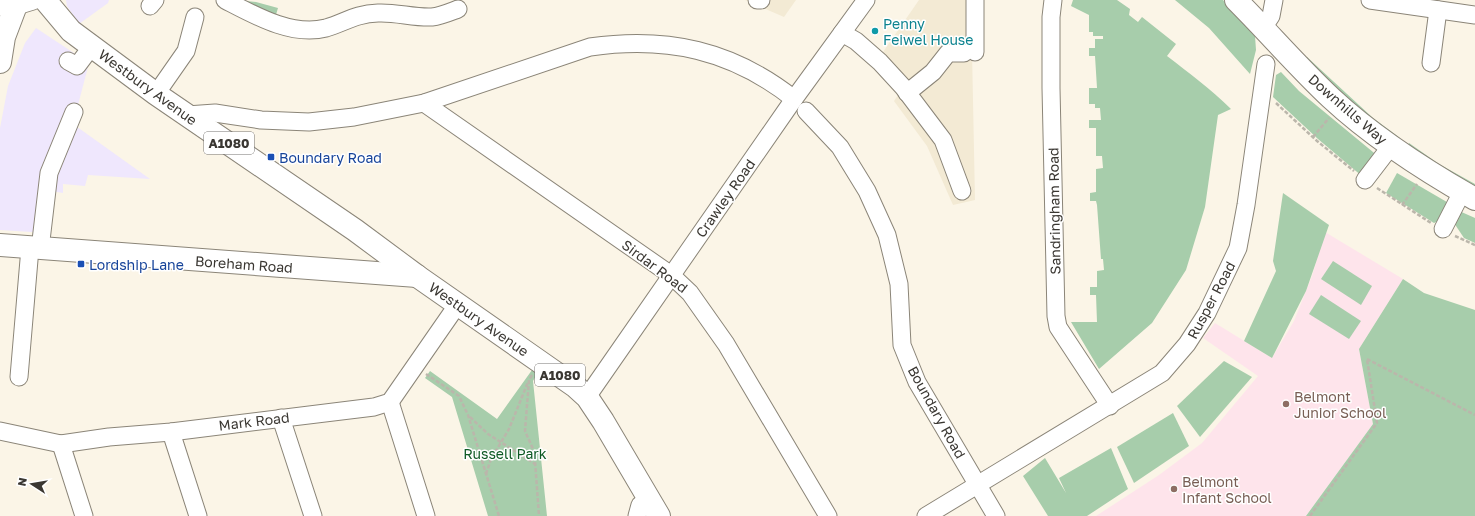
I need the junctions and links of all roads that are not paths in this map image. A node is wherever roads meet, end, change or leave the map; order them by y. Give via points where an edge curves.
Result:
1 (225, 0) edge
2 (757, 0) edge
3 (761, 0) edge
4 (975, 0) edge
5 (1053, 0) edge
6 (1236, 0) edge
7 (1370, 0) edge
8 (1274, 1) edge
9 (25, 3) edge
10 (860, 3) edge
11 (458, 9) dead end
12 (1438, 10) junction
13 (1475, 14) edge
14 (195, 17) dead end
15 (1263, 28) junction
16 (842, 33) junction
17 (92, 46) junction
18 (1, 59) edge
19 (68, 61) dead end
20 (1431, 63) dead end
21 (1266, 64) dead end
22 (907, 93) junction
23 (156, 94) junction
24 (794, 99) junction
25 (424, 103) junction
26 (806, 111) dead end
27 (74, 112) dead end
28 (187, 115) junction
29 (1391, 146) junction
30 (1365, 180) dead end
31 (962, 191) dead end
32 (1468, 195) edge
33 (1443, 229) dead end
34 (355, 230) junction
35 (0, 245) edge
36 (35, 248) junction
37 (344, 271) junction
38 (671, 275) junction
39 (417, 276) junction
40 (458, 304) junction
41 (19, 377) dead end
42 (586, 397) junction
43 (390, 402) junction
44 (1110, 406) junction
45 (281, 418) junction
46 (0, 431) edge
47 (171, 432) junction
48 (61, 444) junction
49 (978, 485) junction
50 (648, 510) edge
51 (84, 516) edge
52 (198, 516) edge
53 (313, 516) edge
54 (426, 516) edge
55 (828, 516) edge
56 (926, 516) edge
57 (996, 516) edge

1 - 11 street via 273,23 307,30 325,28 361,14 386,12 432,17
2 - 3 street
4 - 22 street via 970,52 948,53 933,72
5 - 44 street, Sandringham Road via 1051,88 1056,316 1058,327
6 - 15 main road, Downhills Way
7 - 12 street
8 - 15 street via 1271,16
9 - 17 main road, Westbury Avenue / A1080
9 - 18 main road via 4,37
10 - 16 street, Crawley Road
12 - 13 street
12 - 20 street
14 - 23 street via 186,51
15 - 29 main road, Downhills Way via 1340,106
16 - 22 street via 866,49
16 - 24 street, Crawley Road
17 - 19 street via 77,66
17 - 23 main road, Westbury Avenue / A1080
21 - 44 street, Rusper Road via 1240,240 1224,281 1208,313 1187,344 1162,373
22 - 31 street via 943,140
23 - 28 main road, Westbury Avenue / A1080
24 - 25 street via 749,69 716,56 682,46 648,42 590,47
24 - 38 street, Crawley Road
25 - 28 street via 309,122 261,120 215,113
25 - 38 street, Sirdar Road
26 - 49 street, Boundary Road via 840,147 867,191 887,235 899,284 902,345 917,382
27 - 36 street via 49,173
28 - 34 main road, Westbury Avenue / A1080
29 - 30 street
29 - 32 main road, Downhills Way via 1425,171
32 - 33 street
34 - 37 main road via 360,244 358,252 354,261
34 - 39 main road, Westbury Avenue / A1080
35 - 36 main road, Boreham Road
36 - 37 main road, Boreham Road
36 - 41 street
37 - 39 main road, Boreham Road
38 - 42 street, Crawley Road
38 - 55 street, Sirdar Road via 690,293 726,344
39 - 40 main road, Westbury Avenue / A1080
40 - 42 main road, Westbury Avenue / A1080 via 569,381
40 - 43 street
42 - 50 main road, Westbury Avenue / A1080 via 603,421
43 - 45 street, Mark Road via 374,407
43 - 54 street
44 - 49 street, Rusper Road
45 - 47 street, Mark Road
45 - 53 street
46 - 48 street, Mark Road
47 - 48 street, Mark Road
47 - 52 street
48 - 51 street
49 - 56 street, Rusper Road
49 - 57 street, Boundary Road

